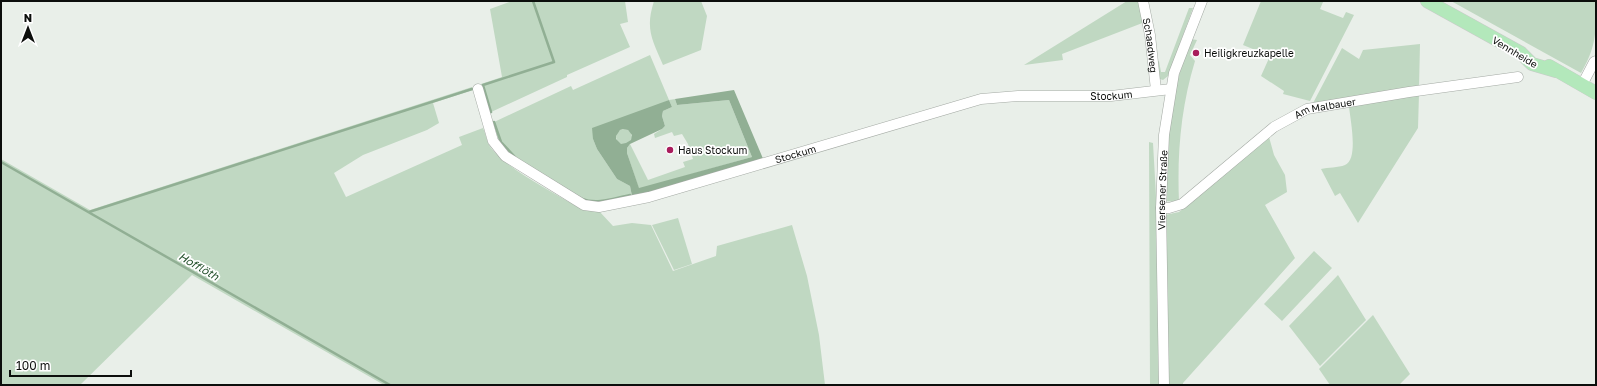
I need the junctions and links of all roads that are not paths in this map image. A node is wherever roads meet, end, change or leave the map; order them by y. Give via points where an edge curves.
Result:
1 (1143, 1) edge
2 (1202, 1) edge
3 (1427, 1) edge
4 (1596, 61) edge
5 (1518, 77) dead end
6 (1582, 85) junction
7 (478, 89) dead end
8 (1171, 89) junction
9 (1156, 90) junction
10 (1596, 93) edge
11 (1161, 208) junction
12 (1164, 385) edge

1 - 9 street, Schaadweg via 1150,29
2 - 8 street, Viersener Straße via 1180,55
3 - 6 main road, Vennheide via 1521,54 1532,64 1556,71
4 - 6 street
5 - 11 street, Am Malbauer via 1307,109 1274,127 1182,204
6 - 10 main road, Vennheide
7 - 9 street, Stockum via 493,141 506,156 584,205 600,207 649,197 981,99 1018,96 1111,96
8 - 9 street, Stockum
8 - 11 street, Viersener Straße via 1164,135
11 - 12 street, Viersener Straße

